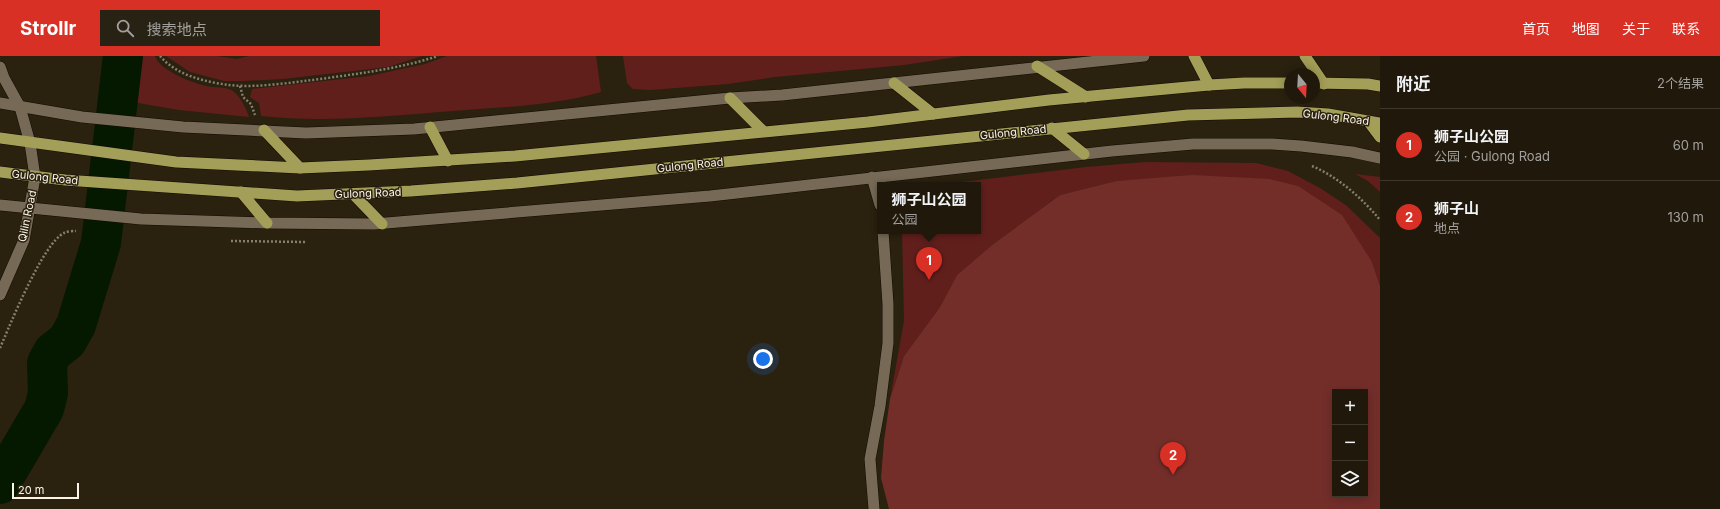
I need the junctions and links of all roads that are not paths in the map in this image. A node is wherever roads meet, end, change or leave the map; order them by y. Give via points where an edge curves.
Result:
1 (1144, 56) edge
2 (1194, 56) edge
3 (1305, 56) edge
4 (1037, 66) junction
5 (0, 67) edge
6 (1311, 68) edge
7 (894, 83) junction
8 (1284, 83) edge
9 (1320, 83) edge
10 (1209, 85) junction
11 (1380, 86) edge
12 (1086, 97) junction
13 (730, 98) junction
14 (0, 103) edge
15 (20, 108) junction
16 (933, 114) junction
17 (1368, 121) junction
18 (1380, 123) edge
19 (430, 127) junction
20 (1052, 128) junction
21 (264, 130) junction
22 (763, 131) junction
23 (1380, 137) edge
24 (0, 138) edge
25 (30, 143) junction
26 (1084, 154) junction
27 (1380, 158) edge
28 (448, 161) junction
29 (300, 168) junction
30 (0, 172) edge
31 (35, 177) junction
32 (872, 177) junction
33 (241, 192) junction
34 (353, 194) junction
35 (877, 194) edge
36 (0, 205) edge
37 (30, 208) junction
38 (267, 223) junction
39 (382, 224) junction
40 (883, 234) edge
41 (0, 295) edge
42 (874, 509) edge

1 - 4 street
2 - 10 main road
3 - 6 main road
4 - 7 street
4 - 12 main road
5 - 15 street, Qilin Road
7 - 13 street
7 - 16 main road
8 - 10 main road via 1244,82
9 - 11 main road
10 - 12 main road
12 - 16 main road
13 - 19 street
13 - 22 main road
14 - 15 street
15 - 21 street via 183,127
15 - 25 street, Qilin Road
16 - 22 main road
17 - 18 main road, Gulong Road
17 - 20 main road, Gulong Road via 1328,114 1270,112 1188,115
17 - 23 main road
19 - 21 street via 306,133
19 - 28 main road
20 - 26 main road
20 - 34 main road, Gulong Road via 517,183
21 - 29 main road
22 - 28 main road
24 - 25 main road
25 - 29 main road via 176,162
25 - 31 street, Qilin Road
26 - 27 street via 1193,144 1272,144 1329,149
26 - 32 street
28 - 29 main road
30 - 31 main road, Gulong Road
31 - 33 main road, Gulong Road
31 - 37 street, Qilin Road
32 - 35 street
32 - 39 street via 710,196
33 - 34 main road, Gulong Road via 298,196
33 - 38 main road
34 - 39 main road
36 - 37 street
37 - 38 street via 119,218
37 - 41 street, Qilin Road via 24,240
38 - 39 street
40 - 42 street via 888,342 870,459

